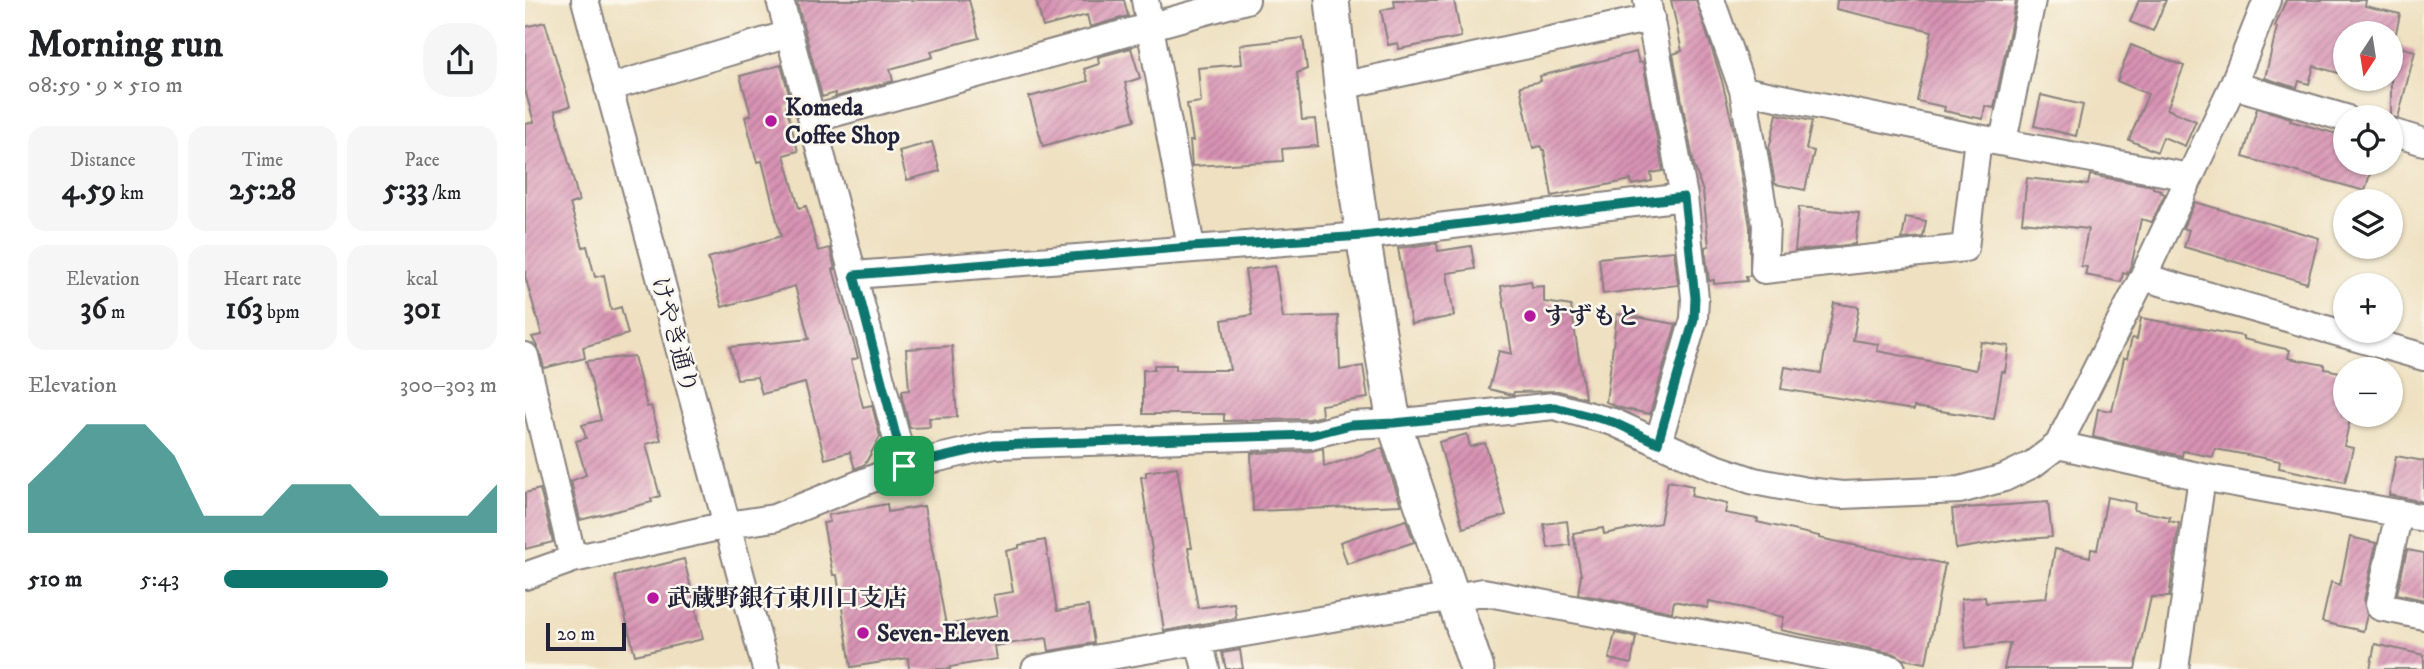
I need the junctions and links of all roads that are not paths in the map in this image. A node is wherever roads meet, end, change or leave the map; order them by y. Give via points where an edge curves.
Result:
1 (585, 0) edge
2 (780, 0) edge
3 (1146, 0) edge
4 (1246, 0) edge
5 (1332, 0) edge
6 (1711, 0) edge
7 (2032, 0) edge
8 (2267, 0) edge
9 (1649, 9) edge
10 (1151, 27) junction
11 (789, 34) junction
12 (2233, 85) junction
13 (1341, 86) junction
14 (608, 88) junction
15 (1743, 89) junction
16 (2333, 114) edge
17 (813, 119) junction
18 (2403, 136) edge
19 (1990, 139) junction
20 (2424, 142) edge
21 (2190, 177) junction
22 (1684, 197) junction
23 (1363, 236) junction
24 (1191, 247) junction
25 (854, 275) junction
26 (2143, 277) junction
27 (525, 356) edge
28 (2424, 357) edge
29 (529, 385) edge
30 (1394, 423) junction
31 (1658, 443) junction
32 (2058, 445) junction
33 (904, 466) junction
34 (2202, 477) junction
35 (2411, 515) edge
36 (727, 525) junction
37 (573, 559) junction
38 (525, 576) edge
39 (1452, 597) junction
40 (2424, 616) edge
41 (1199, 642) junction
42 (766, 669) edge
43 (1035, 669) edge
44 (1206, 669) edge
45 (1477, 669) edge
46 (1892, 669) edge
47 (2175, 669) edge

1 - 14 street, けやき通り
2 - 11 street
3 - 10 street
4 - 10 street
5 - 13 main road
6 - 15 street
7 - 19 street
8 - 12 street
9 - 13 street
9 - 22 street
10 - 17 street
10 - 24 street
11 - 14 street
11 - 17 street
12 - 16 street
12 - 21 street
13 - 23 main road
14 - 36 street, けやき通り
15 - 19 street
15 - 19 street via 1766,225 1764,270 1965,248
17 - 25 street
18 - 20 street
19 - 21 street
21 - 26 street
22 - 23 street
22 - 31 street via 1694,319
23 - 24 street
23 - 30 main road
24 - 25 street
25 - 33 street
26 - 28 street
26 - 32 street
27 - 29 street
29 - 37 street
30 - 31 street via 1555,407 1613,422
30 - 33 street via 1351,425 1311,435 995,445
30 - 39 main road
31 - 32 street via 1754,481 1842,495 1960,489 2014,473
32 - 34 street
33 - 36 street via 774,518
34 - 35 street
34 - 47 street
35 - 40 street via 2379,604
36 - 37 street
36 - 42 street, けやき通り
37 - 38 street
39 - 41 street
39 - 45 main road
39 - 46 street via 1483,592
41 - 43 street
41 - 44 street

